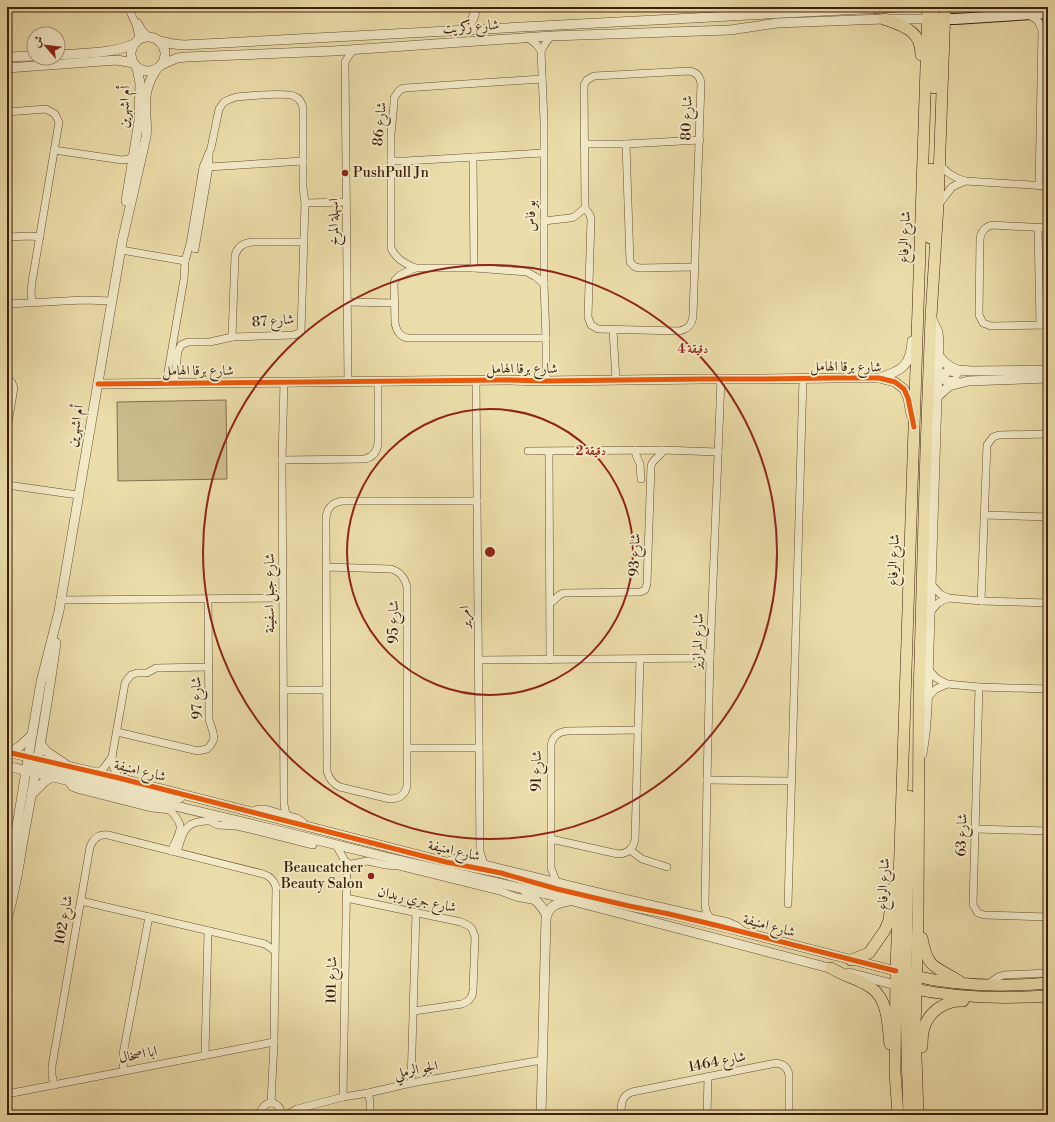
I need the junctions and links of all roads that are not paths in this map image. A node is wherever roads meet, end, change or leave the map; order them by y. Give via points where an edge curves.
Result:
1 (128, 7) edge
2 (131, 7) edge
3 (901, 7) edge
4 (928, 7) edge
5 (936, 7) edge
6 (945, 7) edge
7 (949, 7) edge
8 (879, 8) edge
9 (475, 10) edge
10 (1048, 13) edge
11 (1028, 14) junction
12 (884, 19) junction
13 (940, 19) junction
14 (492, 29) junction
15 (458, 31) junction
16 (551, 36) junction
17 (149, 37) junction
18 (527, 37) junction
19 (159, 41) junction
20 (136, 42) junction
21 (355, 50) junction
22 (334, 51) junction
23 (541, 51) junction
24 (66, 55) edge
25 (26, 56) edge
26 (7, 57) edge
27 (345, 62) junction
28 (135, 65) junction
29 (159, 67) junction
30 (7, 68) edge
31 (542, 79) junction
32 (1044, 86) edge
33 (924, 87) junction
34 (143, 104) junction
35 (7, 112) edge
36 (700, 140) junction
37 (584, 144) junction
38 (626, 144) junction
39 (54, 150) junction
40 (209, 153) junction
41 (543, 153) junction
42 (134, 154) junction
43 (473, 157) junction
44 (122, 160) junction
45 (302, 161) junction
46 (391, 161) junction
47 (939, 164) junction
48 (209, 167) junction
49 (131, 170) junction
50 (965, 181) junction
51 (1039, 186) junction
52 (1048, 186) edge
53 (346, 202) junction
54 (305, 203) junction
55 (938, 205) junction
56 (585, 208) junction
57 (544, 221) junction
58 (1038, 227) junction
59 (1048, 228) edge
60 (7, 237) edge
61 (40, 237) junction
62 (304, 242) junction
63 (121, 246) junction
64 (195, 249) dead end
65 (185, 261) junction
66 (694, 266) junction
67 (935, 267) junction
68 (415, 268) junction
69 (474, 268) junction
70 (544, 284) junction
71 (112, 301) junction
72 (32, 302) junction
73 (347, 302) junction
74 (395, 303) junction
75 (7, 304) edge
76 (917, 313) junction
77 (931, 318) junction
78 (1048, 325) edge
79 (1040, 326) junction
80 (613, 330) junction
81 (232, 337) junction
82 (546, 338) junction
83 (939, 356) junction
84 (1048, 370) edge
85 (972, 376) junction
86 (7, 377) edge
87 (803, 378) junction
88 (879, 378) junction
89 (1048, 378) edge
90 (721, 379) junction
91 (616, 380) junction
92 (476, 381) junction
93 (546, 381) junction
94 (284, 382) junction
95 (348, 382) junction
96 (378, 382) junction
97 (170, 383) junction
98 (98, 384) junction
99 (936, 396) junction
100 (914, 427) junction
101 (7, 429) edge
102 (1048, 434) edge
103 (635, 450) junction
104 (663, 450) junction
105 (528, 451) dead end
106 (549, 452) junction
107 (718, 452) junction
108 (282, 460) junction
109 (640, 479) dead end
110 (7, 485) edge
111 (78, 495) junction
112 (477, 501) junction
113 (984, 515) junction
114 (1048, 517) edge
115 (326, 568) junction
116 (932, 585) junction
117 (283, 598) junction
118 (948, 598) junction
119 (208, 599) junction
120 (60, 600) junction
121 (981, 601) junction
122 (550, 603) junction
123 (1048, 603) edge
124 (931, 611) junction
125 (58, 614) junction
126 (710, 658) junction
127 (640, 659) junction
128 (478, 660) junction
129 (550, 660) junction
130 (208, 667) junction
131 (929, 670) junction
132 (947, 684) junction
133 (979, 687) junction
134 (1048, 689) edge
135 (283, 690) junction
136 (327, 690) junction
137 (928, 697) junction
138 (37, 705) junction
139 (904, 725) junction
140 (638, 730) junction
141 (117, 732) junction
142 (32, 735) junction
143 (41, 745) junction
144 (408, 748) junction
145 (479, 748) junction
146 (8, 755) edge
147 (112, 757) junction
148 (32, 765) junction
149 (7, 766) edge
150 (70, 767) junction
151 (918, 771) junction
152 (97, 773) junction
153 (52, 777) junction
154 (119, 778) junction
155 (707, 780) junction
156 (791, 781) junction
157 (32, 794) junction
158 (189, 796) junction
159 (284, 804) junction
160 (168, 807) junction
161 (250, 812) junction
162 (276, 812) junction
163 (287, 815) junction
164 (224, 817) junction
165 (210, 821) junction
166 (305, 826) junction
167 (975, 829) junction
168 (1048, 831) edge
169 (551, 839) junction
170 (23, 842) junction
171 (336, 845) junction
172 (313, 846) dead end
173 (630, 850) junction
174 (174, 851) junction
175 (480, 852) junction
176 (390, 858) junction
177 (472, 861) junction
178 (374, 862) junction
179 (446, 862) junction
180 (347, 863) junction
181 (484, 864) junction
182 (494, 866) junction
183 (667, 867) dead end
184 (551, 868) junction
185 (899, 870) junction
186 (506, 875) junction
187 (546, 878) junction
188 (556, 881) junction
189 (7, 886) edge
190 (522, 889) junction
191 (346, 898) junction
192 (81, 901) junction
193 (538, 901) junction
194 (572, 901) junction
195 (705, 904) junction
196 (788, 904) dead end
197 (416, 913) junction
198 (546, 914) junction
199 (684, 915) junction
200 (696, 915) junction
201 (1048, 916) edge
202 (149, 917) junction
203 (7, 918) edge
204 (710, 918) junction
205 (918, 920) junction
206 (208, 931) junction
207 (744, 932) junction
208 (275, 936) junction
209 (265, 944) junction
210 (275, 951) junction
211 (851, 960) junction
212 (831, 968) junction
213 (1048, 973) edge
214 (906, 974) junction
215 (963, 983) junction
216 (1048, 983) edge
217 (987, 985) junction
218 (906, 987) junction
219 (1048, 996) edge
220 (999, 997) junction
221 (414, 1011) junction
222 (274, 1042) junction
223 (205, 1055) junction
224 (542, 1060) junction
225 (124, 1071) junction
226 (895, 1072) junction
227 (708, 1077) junction
228 (411, 1083) junction
229 (54, 1084) junction
230 (917, 1085) junction
231 (368, 1093) junction
232 (7, 1094) edge
233 (343, 1097) junction
234 (271, 1103) junction
235 (279, 1107) junction
236 (297, 1109) junction
237 (261, 1113) edge
238 (252, 1115) edge
239 (281, 1115) edge
240 (286, 1115) edge
241 (370, 1115) edge
242 (541, 1115) edge
243 (621, 1115) edge
244 (707, 1115) edge
245 (789, 1115) edge
246 (898, 1115) edge
247 (909, 1115) edge
248 (918, 1115) edge

1 - 20 street via 137,30
2 - 17 street via 140,27
3 - 8 street, شارع زكريت
4 - 13 main road
5 - 13 main road
6 - 13 main road, شارع الرفاع
7 - 13 main road via 948,15
8 - 14 street, شارع زكريت
9 - 14 street via 482,24
9 - 15 street via 469,24
10 - 11 main road, شارع زكريت
11 - 13 main road, شارع زكريت
11 - 32 street via 1038,21 1042,30
12 - 13 street, شارع زكريت
12 - 16 street, شارع زكريت via 777,23 723,30
12 - 33 main road via 907,28 917,38 921,47
13 - 33 main road, شارع الرفاع
13 - 47 main road, شارع الرفاع
13 - 67 main road via 936,36 929,221
14 - 15 street, شارع زكريت
15 - 19 street, شارع زكريت via 184,45
16 - 18 street, شارع زكريت
16 - 23 street
17 - 19 street
17 - 20 street
18 - 21 street, شارع زكريت
18 - 23 street
19 - 29 street via 165,52 164,61
20 - 24 street via 113,50
20 - 28 street via 130,55
21 - 22 street, شارع زكريت
21 - 27 street
22 - 27 street via 342,56
22 - 29 street, شارع زكريت via 186,57 177,58
23 - 31 street, بو فاس
25 - 26 street
27 - 53 street, اسهلة المرخ
28 - 29 street via 146,72
28 - 30 street via 117,60
28 - 34 street, أم اشهرين
29 - 34 street, أم اشهرين via 152,77
31 - 41 street, بو فاس
31 - 46 street, شارع 86 via 401,89 394,101
32 - 51 street
33 - 76 main road, شارع الرفاع
34 - 42 street, أم اشهرين
34 - 63 street, أم اشهرين via 146,137
35 - 39 street via 43,109 52,111 59,122
36 - 37 street, شارع 80 via 701,83 698,75 689,71 589,78 584,88
36 - 38 street
36 - 66 street, شارع 80
37 - 38 street
37 - 56 street, شارع 80
38 - 66 street via 630,262 640,268
39 - 44 street
39 - 61 street
40 - 45 street, شارع 87 via 218,113 228,100 236,97 288,95 297,98 303,108
40 - 48 street, شارع 87
40 - 65 street, شارع 87 via 203,167
41 - 43 street
41 - 57 street, بو فاس
42 - 44 street via 129,159
42 - 49 street, أم اشهرين
43 - 46 street
43 - 69 street
44 - 49 street
45 - 48 street
45 - 54 street, شارع 87
46 - 68 street, شارع 86 via 391,248 400,260
47 - 50 street via 952,176
47 - 55 main road, شارع الرفاع
48 - 64 street, شارع 87
49 - 63 street, أم اشهرين
50 - 51 street
50 - 55 street via 952,187
51 - 52 street
53 - 54 street
53 - 73 street, اسهلة المرخ
54 - 62 street, شارع 87
55 - 67 main road, شارع الرفاع
56 - 57 street via 574,217
56 - 80 street, شارع 80 via 591,219 589,320 596,329
57 - 70 street, بو فاس
58 - 59 street
58 - 79 street
58 - 79 street via 992,225 982,232 979,315 983,323 991,326
60 - 61 street
61 - 72 street
62 - 81 street via 248,242 237,250
62 - 81 street, شارع 87 via 301,332 294,336
63 - 65 street
63 - 71 street, أم اشهرين
65 - 97 street, شارع 87
66 - 80 street, شارع 80 via 693,316 687,328 679,331
67 - 77 main road, شارع الرفاع
68 - 69 street
68 - 74 street via 395,280
69 - 70 street via 527,272
70 - 82 street, بو فاس
71 - 72 street
71 - 98 street, أم اشهرين
72 - 75 street
73 - 74 street
73 - 95 street, اسهلة المرخ
74 - 82 street via 395,326 405,338
76 - 88 street, شارع برقا الهامل via 911,353 904,367
76 - 100 main road, شارع الرفاع
77 - 83 street, شارع الرفاع via 938,332
77 - 151 main road, شارع الرفاع
78 - 79 street
80 - 91 street
81 - 97 street, شارع 87 via 181,345
82 - 93 street, بو فاس
83 - 85 street via 951,367
83 - 99 street, شارع الرفاع
84 - 85 street
85 - 89 street
85 - 99 street via 949,386
86 - 101 street via 14,388
87 - 88 street, شارع برقا الهامل
87 - 90 street, شارع برقا الهامل
87 - 156 street
88 - 100 street, شارع برقا الهامل via 895,382 904,389
90 - 91 street, شارع برقا الهامل
90 - 107 street, شارع المرازيز
91 - 93 street, شارع برقا الهامل
92 - 93 street, شارع برقا الهامل
92 - 96 street, شارع برقا الهامل
92 - 112 street, امرير
94 - 95 street, شارع برقا الهامل
94 - 97 street, شارع برقا الهامل
94 - 108 street, شارع جبل اسفينة
95 - 96 street, شارع برقا الهامل
96 - 108 street via 378,443 373,455 365,459
97 - 98 street, شارع برقا الهامل
98 - 111 street, أم اشهرين
99 - 116 street, شارع الرفاع
100 - 139 main road, شارع الرفاع
102 - 113 street via 999,435 990,439 986,448
103 - 104 street
103 - 106 street
103 - 109 street via 640,464
104 - 107 street
104 - 122 street, شارع 93 via 652,466 645,590 564,593 559,594
105 - 106 street
106 - 122 street
107 - 126 street, شارع المرازيز
108 - 117 street, شارع جبل اسفينة
110 - 111 street
111 - 120 street, أم اشهرين
112 - 115 street, شارع 95 via 336,502 330,506 326,516
112 - 128 street, امرير
113 - 114 street
113 - 121 street
115 - 136 street, شارع 95
115 - 144 street, شارع 95 via 392,569 406,582
116 - 118 street via 937,592
116 - 124 street, شارع الرفاع
117 - 119 street
117 - 135 street, شارع جبل اسفينة
118 - 121 street
118 - 124 street via 938,603
119 - 120 street
119 - 130 street, شارع 97
120 - 125 street, أم اشهرين
121 - 123 street
122 - 129 street
124 - 131 street, شارع الرفاع
125 - 138 street, أم اشهرين
125 - 143 street, أم اشهرين
126 - 127 street
126 - 155 street, شارع المرازيز
127 - 129 street
127 - 140 street
128 - 129 street
128 - 145 street, امرير
130 - 141 street via 156,668 147,673 131,675 125,683
130 - 141 street, شارع 97 via 209,720 214,735 207,749 198,752
131 - 132 street via 936,678
131 - 137 street, شارع الرفاع
132 - 133 street
132 - 137 street via 936,689
133 - 134 street
133 - 167 street, شارع 63
135 - 136 street
135 - 159 street, شارع جبل اسفينة
136 - 144 street, شارع 95 via 327,771 334,784 390,799 400,797 407,786
137 - 151 street, شارع الرفاع
138 - 142 street, أم اشهرين
138 - 148 street via 39,720
139 - 185 main road, شارع الرفاع
139 - 214 main road via 910,776
140 - 169 street, شارع 91 via 567,731 555,736 551,745
140 - 173 street via 635,840
141 - 147 street
142 - 146 street
142 - 148 street, أم اشهرين
143 - 148 street, أم اشهرين
143 - 150 street
144 - 145 street
145 - 175 street, امرير
146 - 148 street
147 - 152 street
147 - 154 street via 114,770
148 - 149 street, شارع امنيفة
148 - 150 street, شارع امنيفة
148 - 153 street, شارع امنيفة
148 - 157 street
148 - 158 street via 162,796
148 - 170 street via 22,822
148 - 189 street
150 - 152 street, شارع امنيفة
151 - 205 main road, شارع الرفاع
152 - 154 street, شارع امنيفة
153 - 157 street
153 - 160 street, شارع امنيفة
154 - 158 street, شارع امنيفة
155 - 156 street
155 - 195 street, شارع المرازيز
156 - 196 street
157 - 170 street
158 - 161 street, شارع امنيفة
159 - 162 street
159 - 163 street, شارع جبل اسفينة
160 - 164 street, شارع امنيفة
160 - 174 street via 180,823
161 - 162 street via 261,809
161 - 166 street, شارع امنيفة
162 - 163 street
163 - 166 street via 300,820
164 - 165 street
164 - 171 street, شارع امنيفة
165 - 172 street via 218,825 237,826
165 - 174 street via 194,823 186,829
166 - 179 street, شارع امنيفة
167 - 168 street
167 - 201 street, شارع 63 via 973,902 976,910 984,915
169 - 173 street via 618,854
169 - 184 street, شارع 91
170 - 203 street
171 - 176 street, شارع امنيفة
171 - 180 street
173 - 183 street via 642,859
174 - 192 street, شارع 102 via 108,835 98,836 90,847
174 - 208 street, شارع 102 via 270,877 276,887
175 - 177 street
175 - 181 street, امرير
176 - 178 street
176 - 190 street, شارع امنيفة
177 - 179 street via 453,858
177 - 181 street
178 - 180 street
178 - 193 street via 500,891 516,898
179 - 186 street, شارع امنيفة
180 - 191 street, شارع 101
181 - 182 street
182 - 186 street
182 - 187 street
184 - 187 street, شارع 91
184 - 188 street, شارع 91
185 - 211 main road via 885,930 868,953
185 - 214 main road, شارع الرفاع
186 - 199 street, شارع امنيفة via 629,906
187 - 188 street
188 - 199 street
190 - 193 street
190 - 194 street, شارع امنيفة
191 - 197 street, شارع جري ربدان
191 - 233 street, شارع 101
192 - 202 street
192 - 229 street, شارع 102 via 52,1066
193 - 198 street
194 - 198 street via 554,905
194 - 212 street, شارع امنيفة
195 - 200 street
195 - 204 street, شارع المرازيز
197 - 221 street
197 - 221 street, شارع جري ربدان via 465,923 472,929 475,937 473,990 470,999 462,1004
198 - 224 street
199 - 200 street
199 - 207 street, شارع امنيفة
200 - 204 street
202 - 206 street
202 - 225 street via 124,1054
204 - 207 street via 731,923
205 - 214 main road, شارع الرفاع
205 - 215 main road via 929,961 940,971
206 - 209 street
206 - 223 street
207 - 211 street, شارع امنيفة
208 - 209 street
208 - 210 street, شارع 102
209 - 210 street
210 - 222 street, شارع 102
211 - 214 street, شارع امنيفة
212 - 218 street, شارع امنيفة
212 - 226 main road via 868,985 881,998 886,1010
213 - 217 street via 1004,975
214 - 215 main road, شارع امنيفة
214 - 218 main road, شارع الرفاع
214 - 218 main road via 902,979
215 - 217 main road, شارع امنيفة
216 - 217 main road, شارع امنيفة
218 - 220 main road, شارع امنيفة via 953,995
218 - 226 main road, شارع الرفاع
218 - 230 main road, شارع الرفاع via 915,1028
218 - 247 main road
219 - 220 main road
220 - 230 main road via 985,1001 954,1001 932,1014 923,1033
221 - 228 street
222 - 223 street, ابا اصخال
222 - 234 street, شارع 102
223 - 225 street, ابا اصخال
224 - 228 street, الجو الرملي
224 - 242 street
225 - 229 street, ابا اصخال
226 - 246 main road, شارع الرفاع
227 - 243 street, شارع 1464 via 629,1093 622,1100
227 - 244 street
227 - 245 street, شارع 1464 via 781,1064 790,1075
228 - 231 street, الجو الرملي
229 - 232 street, ابا اصخال
230 - 248 main road, شارع الرفاع
231 - 233 street, الجو الرملي
231 - 241 street
233 - 236 street, الجو الرملي
234 - 235 street
234 - 237 street via 263,1107
235 - 236 street, الجو الرملي
235 - 239 street
236 - 240 street, الجو الرملي
237 - 238 street

